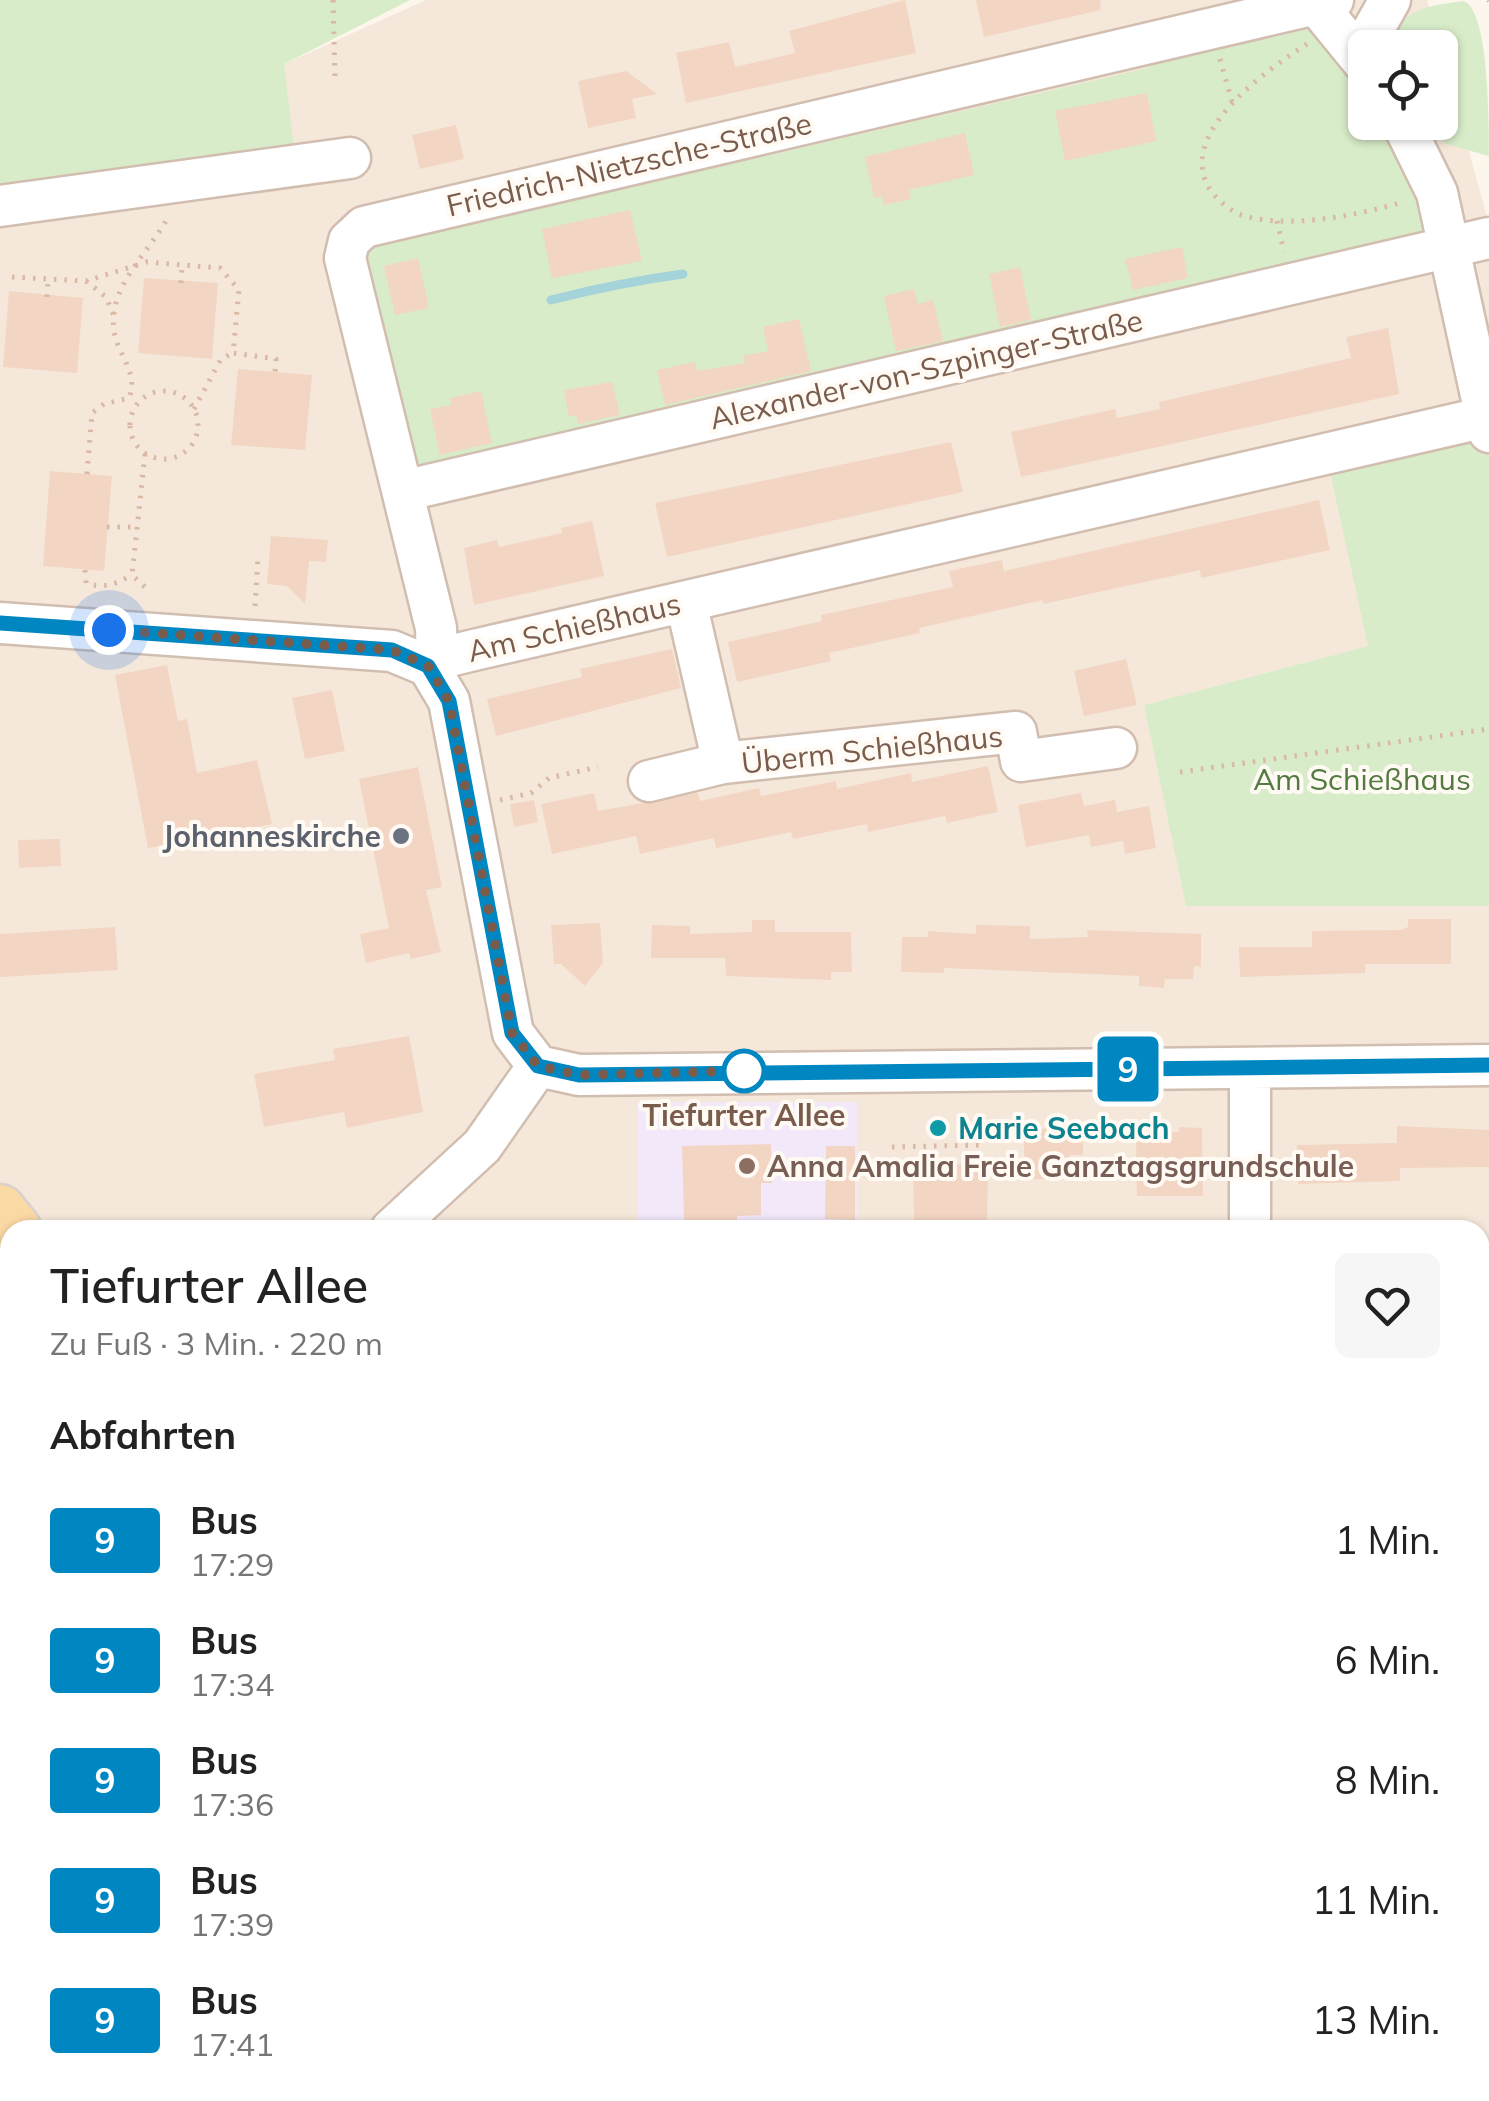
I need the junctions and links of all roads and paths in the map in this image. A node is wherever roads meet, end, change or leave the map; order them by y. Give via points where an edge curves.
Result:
1 (333, 0) edge
2 (1390, 0) edge
3 (1211, 28) junction
4 (1342, 30) edge
5 (335, 76) dead end
6 (1233, 104) junction
7 (1411, 140) edge
8 (350, 158) dead end
9 (179, 184) junction
10 (1437, 193) junction
11 (0, 206) edge
12 (1277, 221) junction
13 (1489, 238) edge
14 (1448, 246) junction
15 (1284, 249) dead end
16 (182, 265) junction
17 (132, 268) junction
18 (12, 277) dead end
19 (48, 279) junction
20 (86, 281) junction
21 (181, 282) dead end
22 (46, 297) dead end
23 (116, 318) junction
24 (233, 353) junction
25 (276, 374) dead end
26 (129, 398) junction
27 (137, 404) junction
28 (194, 409) junction
29 (1487, 425) edge
30 (145, 454) junction
31 (86, 474) dead end
32 (403, 491) junction
33 (108, 527) dead end
34 (136, 527) junction
35 (258, 558) dead end
36 (86, 570) dead end
37 (132, 575) junction
38 (148, 590) dead end
39 (686, 602) junction
40 (0, 623) edge
41 (254, 639) junction
42 (433, 662) junction
43 (1489, 728) edge
44 (1116, 748) dead end
45 (723, 764) junction
46 (598, 767) dead end
47 (1180, 772) dead end
48 (649, 781) dead end
49 (468, 807) junction
50 (1489, 1065) edge
51 (538, 1066) junction
52 (1250, 1068) junction
53 (984, 1145) dead end
54 (892, 1147) dead end
55 (402, 1220) edge
56 (1250, 1220) edge

1 - 5 path
2 - 4 street
3 - 4 street, Friedrich-Nietzsche-Straße
3 - 6 path
3 - 32 street, Friedrich-Nietzsche-Straße via 364,227 348,242 346,258
4 - 6 path via 1279,62
6 - 12 path via 1209,137 1200,169 1214,195 1240,215
7 - 10 street, Am Schießhaus
8 - 9 street
9 - 11 street
9 - 17 path via 159,233
10 - 12 path via 1382,208
10 - 14 street, Am Schießhaus
12 - 15 path
13 - 14 street, Alexander-von-Szpinger-Straße
14 - 29 street, Am Schießhaus
14 - 32 street, Alexander-von-Szpinger-Straße
16 - 17 path via 147,262
16 - 21 path
16 - 24 path via 220,268 239,290
17 - 20 path
17 - 23 path
18 - 19 path
19 - 20 path
19 - 22 path
20 - 23 path via 106,297
23 - 26 path via 114,331 132,376
24 - 25 path via 276,358
24 - 28 path via 221,359
26 - 27 path
26 - 31 path via 92,412
27 - 28 path via 167,391
27 - 30 path via 129,426
28 - 30 path via 198,430 188,450 167,460
29 - 39 street, Am Schießhaus
30 - 34 path
32 - 42 street, Friedrich-Nietzsche-Straße via 436,628
33 - 34 path
34 - 37 path
35 - 41 path
36 - 37 path via 86,583 94,586
37 - 38 path
39 - 42 street, Am Schießhaus
39 - 45 street, Überm Schießhaus
40 - 41 street
41 - 42 street via 392,650
42 - 49 street via 449,701
43 - 47 path
44 - 45 street, Überm Schießhaus via 1021,761 1016,732
45 - 48 street, Überm Schießhaus
46 - 49 path via 549,778 532,793
49 - 51 street via 512,1033
50 - 52 street
51 - 52 street via 579,1075
51 - 55 street via 482,1146
52 - 56 street
53 - 54 path

